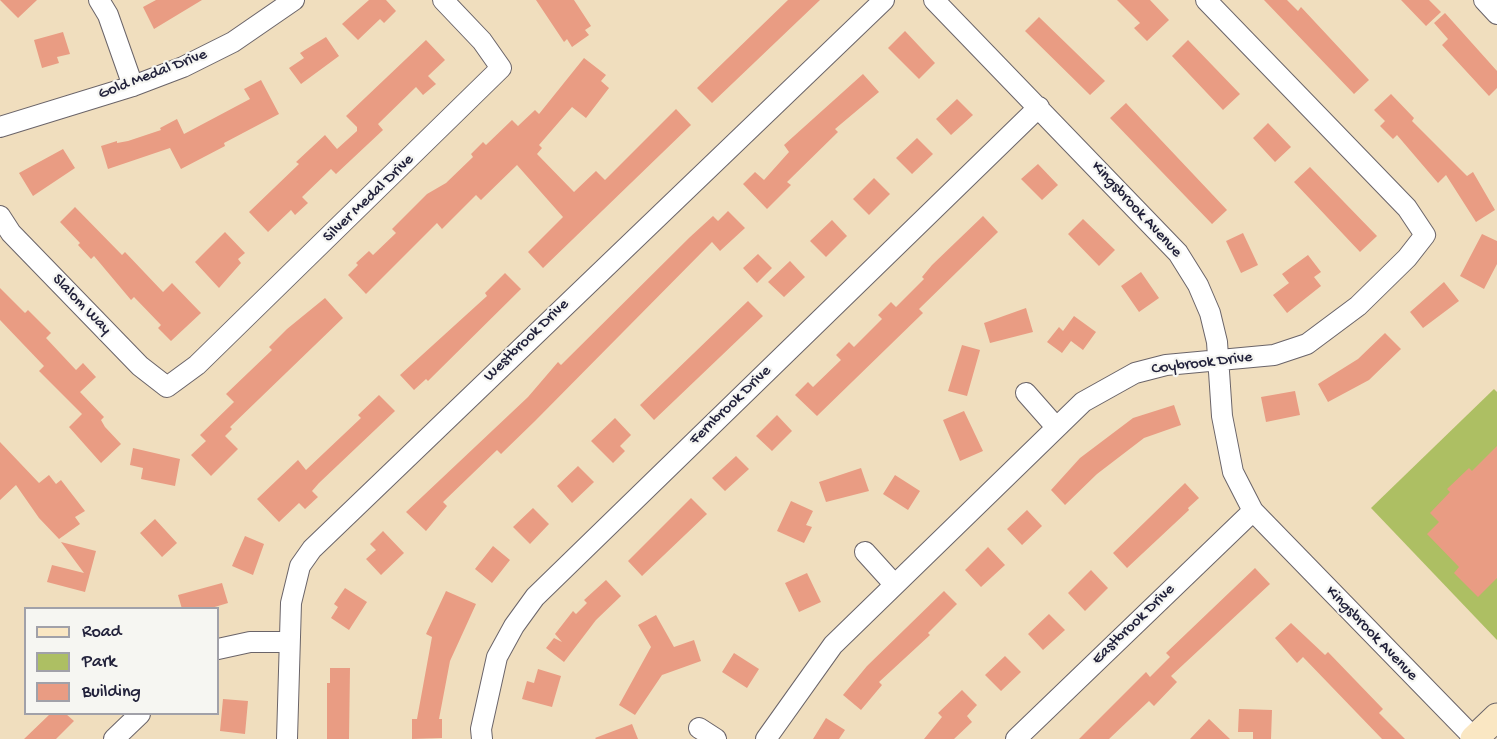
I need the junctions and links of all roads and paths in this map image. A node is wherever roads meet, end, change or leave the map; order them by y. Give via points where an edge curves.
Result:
1 (99, 0) edge
2 (294, 0) edge
3 (443, 0) edge
4 (884, 0) edge
5 (934, 0) edge
6 (1206, 0) edge
7 (133, 86) junction
8 (1039, 108) junction
9 (0, 127) edge
10 (0, 216) edge
11 (1218, 361) junction
12 (167, 387) joint
13 (1026, 393) dead end
14 (1056, 427) junction
15 (1253, 511) junction
16 (865, 552) dead end
17 (894, 584) junction
18 (289, 642) junction
19 (219, 649) edge
20 (139, 715) edge
21 (1497, 717) edge
22 (699, 728) dead end
23 (114, 739) edge
24 (287, 739) edge
25 (482, 739) edge
26 (716, 739) edge
27 (766, 739) edge
28 (1016, 739) edge
29 (1474, 739) edge

1 - 7 street
2 - 7 street, Gold Medal Drive via 233,42
3 - 12 street, Silver Medal Drive via 482,40 501,68 205,357
4 - 18 street, Westbrook Drive via 312,549 300,566 294,586
5 - 8 street, Kingsbrook Avenue
6 - 11 street, Coybrook Drive via 1407,208 1425,235 1358,306 1307,344 1274,355
7 - 9 street, Gold Medal Drive
8 - 11 street, Kingsbrook Avenue via 1178,253 1210,313
8 - 25 street, Fernbrook Drive via 535,597 497,657
10 - 12 street, Slalom Way via 140,366
11 - 14 street, Coybrook Drive via 1166,365 1135,373 1083,402
11 - 15 street, Kingsbrook Avenue via 1222,416 1233,472
13 - 14 street
14 - 17 street, Coybrook Drive
15 - 28 street, Eastbrook Drive
15 - 29 street, Kingsbrook Avenue
16 - 17 street
17 - 27 street, Coybrook Drive via 833,645
18 - 19 street via 250,642
18 - 24 street, Westbrook Drive
20 - 23 street
21 - 29 street
22 - 26 street

